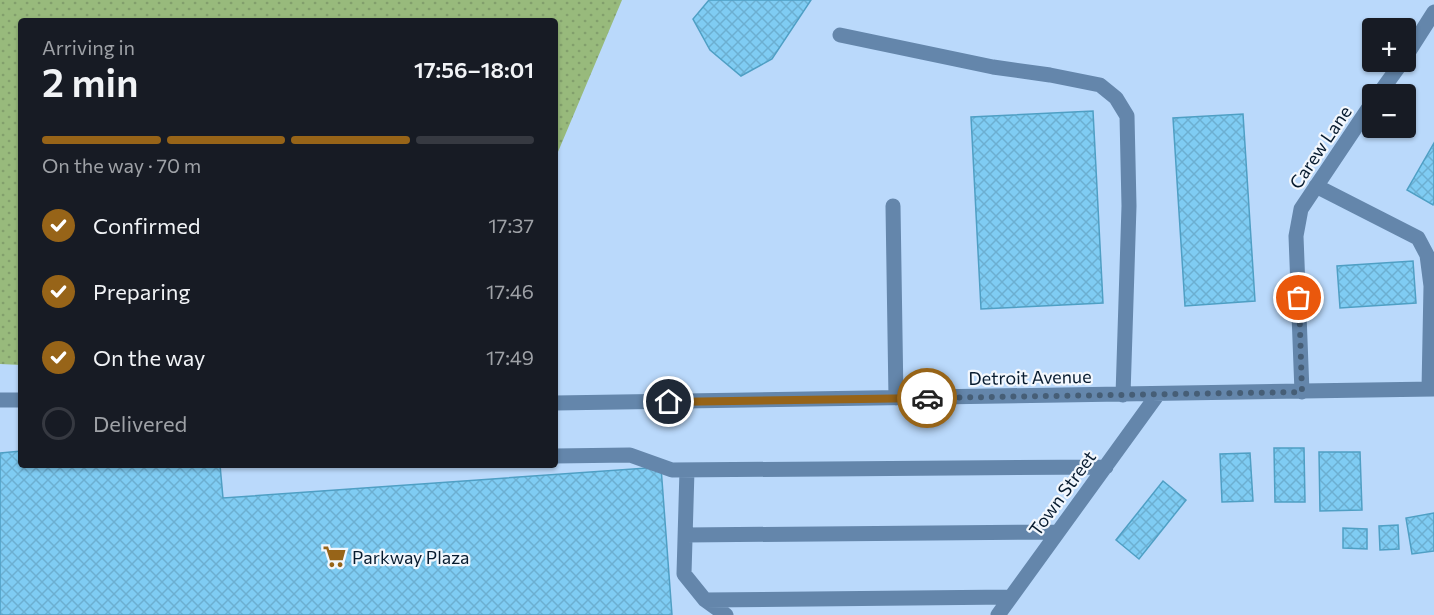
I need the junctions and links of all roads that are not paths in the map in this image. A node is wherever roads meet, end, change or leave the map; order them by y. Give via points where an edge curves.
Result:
1 (1434, 12) edge
2 (840, 35) dead end
3 (1416, 40) edge
4 (1362, 118) edge
5 (1316, 186) junction
6 (893, 206) dead end
7 (1431, 389) edge
8 (1302, 392) junction
9 (1123, 394) junction
10 (1158, 394) junction
11 (896, 398) junction
12 (0, 400) edge
13 (18, 400) edge
14 (558, 403) edge
15 (558, 456) edge
16 (1106, 467) junction
17 (687, 470) junction
18 (1058, 532) junction
19 (685, 535) junction
20 (1011, 597) junction
21 (705, 600) junction
22 (726, 615) edge
23 (998, 615) edge

1 - 3 street
2 - 9 street via 1100,85 1116,98 1127,116 1128,139
4 - 5 street, Carew Lane
5 - 7 street via 1419,238 1427,255 1431,285
5 - 8 street, Carew Lane via 1301,209 1296,236
6 - 11 street
7 - 8 street, Detroit Avenue
8 - 10 street, Detroit Avenue
9 - 10 street, Detroit Avenue
9 - 11 street, Detroit Avenue
10 - 16 street, Town Street
11 - 14 street, Detroit Avenue
12 - 13 street
15 - 17 street via 630,454 672,470
16 - 17 street
16 - 18 street, Town Street
17 - 19 street
18 - 19 street
18 - 20 street, Town Street
19 - 21 street via 684,574
20 - 21 street
20 - 23 street, Town Street
21 - 22 street

